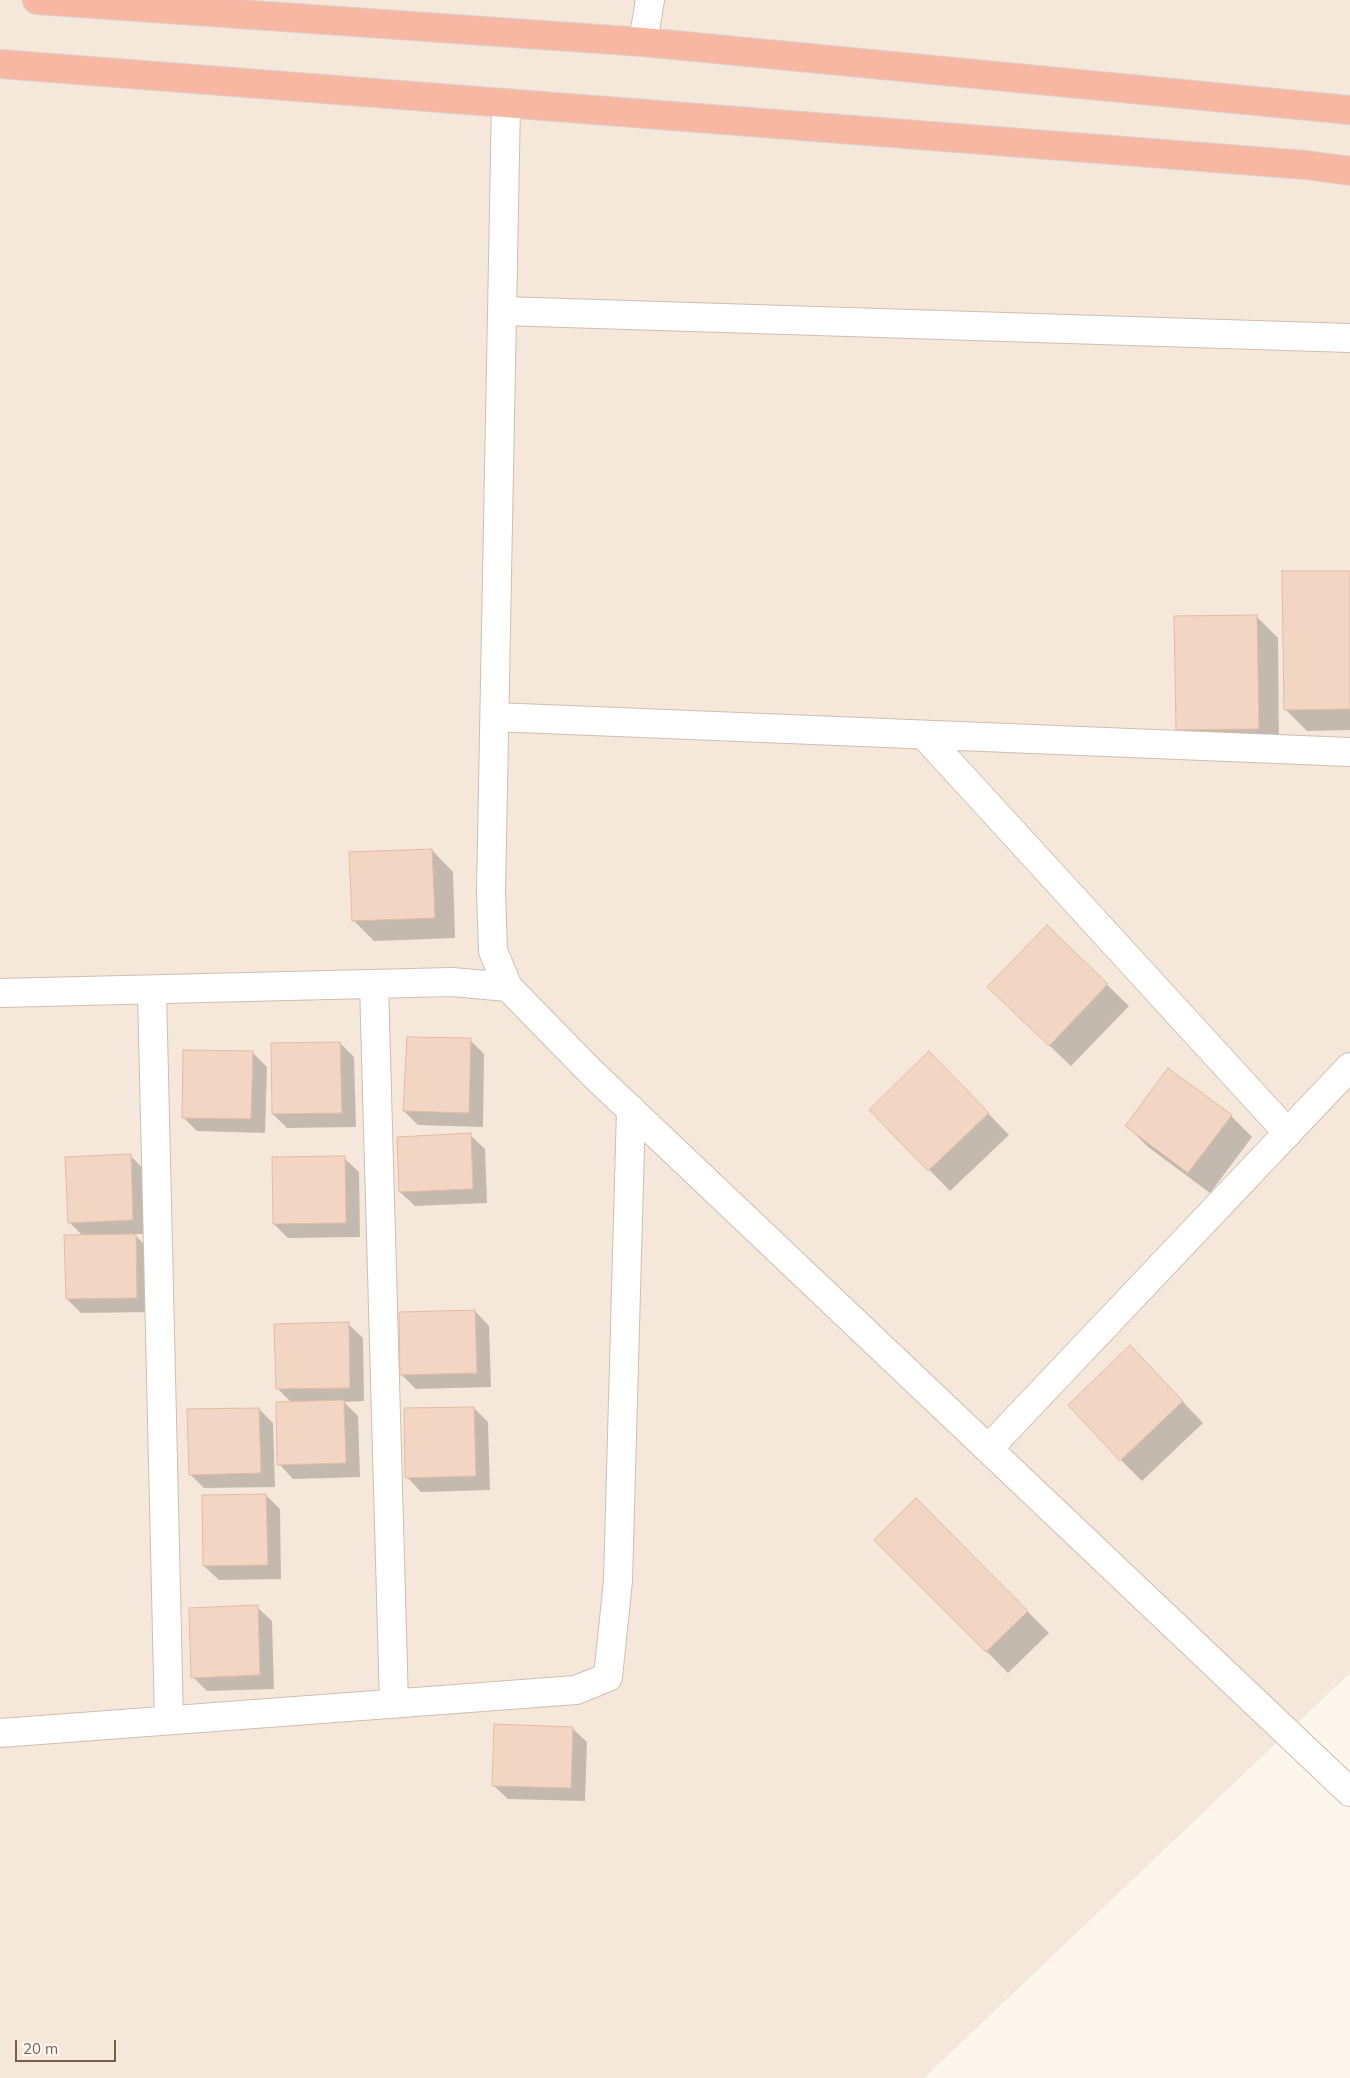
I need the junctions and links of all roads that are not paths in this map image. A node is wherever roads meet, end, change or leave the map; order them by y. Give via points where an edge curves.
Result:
1 (36, 0) edge
2 (650, 0) edge
3 (643, 42) junction
4 (0, 64) edge
5 (506, 103) junction
6 (1350, 110) edge
7 (1350, 172) edge
8 (503, 311) junction
9 (1350, 338) edge
10 (495, 717) junction
11 (924, 735) junction
12 (1350, 752) edge
13 (374, 984) junction
14 (508, 987) junction
15 (152, 990) junction
16 (0, 993) edge
17 (1350, 1067) edge
18 (631, 1109) junction
19 (1288, 1133) junction
20 (988, 1449) junction
21 (394, 1704) junction
22 (169, 1720) junction
23 (0, 1733) edge
24 (1350, 1792) edge

1 - 3 highway
2 - 3 street
3 - 6 highway
4 - 5 highway
5 - 7 highway via 1306,165
5 - 8 street
8 - 9 street
8 - 10 street
10 - 11 street
10 - 14 street via 491,891 493,951
11 - 12 street
11 - 19 street
13 - 14 street via 452,982
13 - 15 street
13 - 21 street
14 - 18 street
15 - 16 street
15 - 22 street
17 - 19 street
18 - 20 street
18 - 21 street via 618,1581 608,1677 576,1690
19 - 20 street
20 - 24 street
21 - 22 street
22 - 23 street

